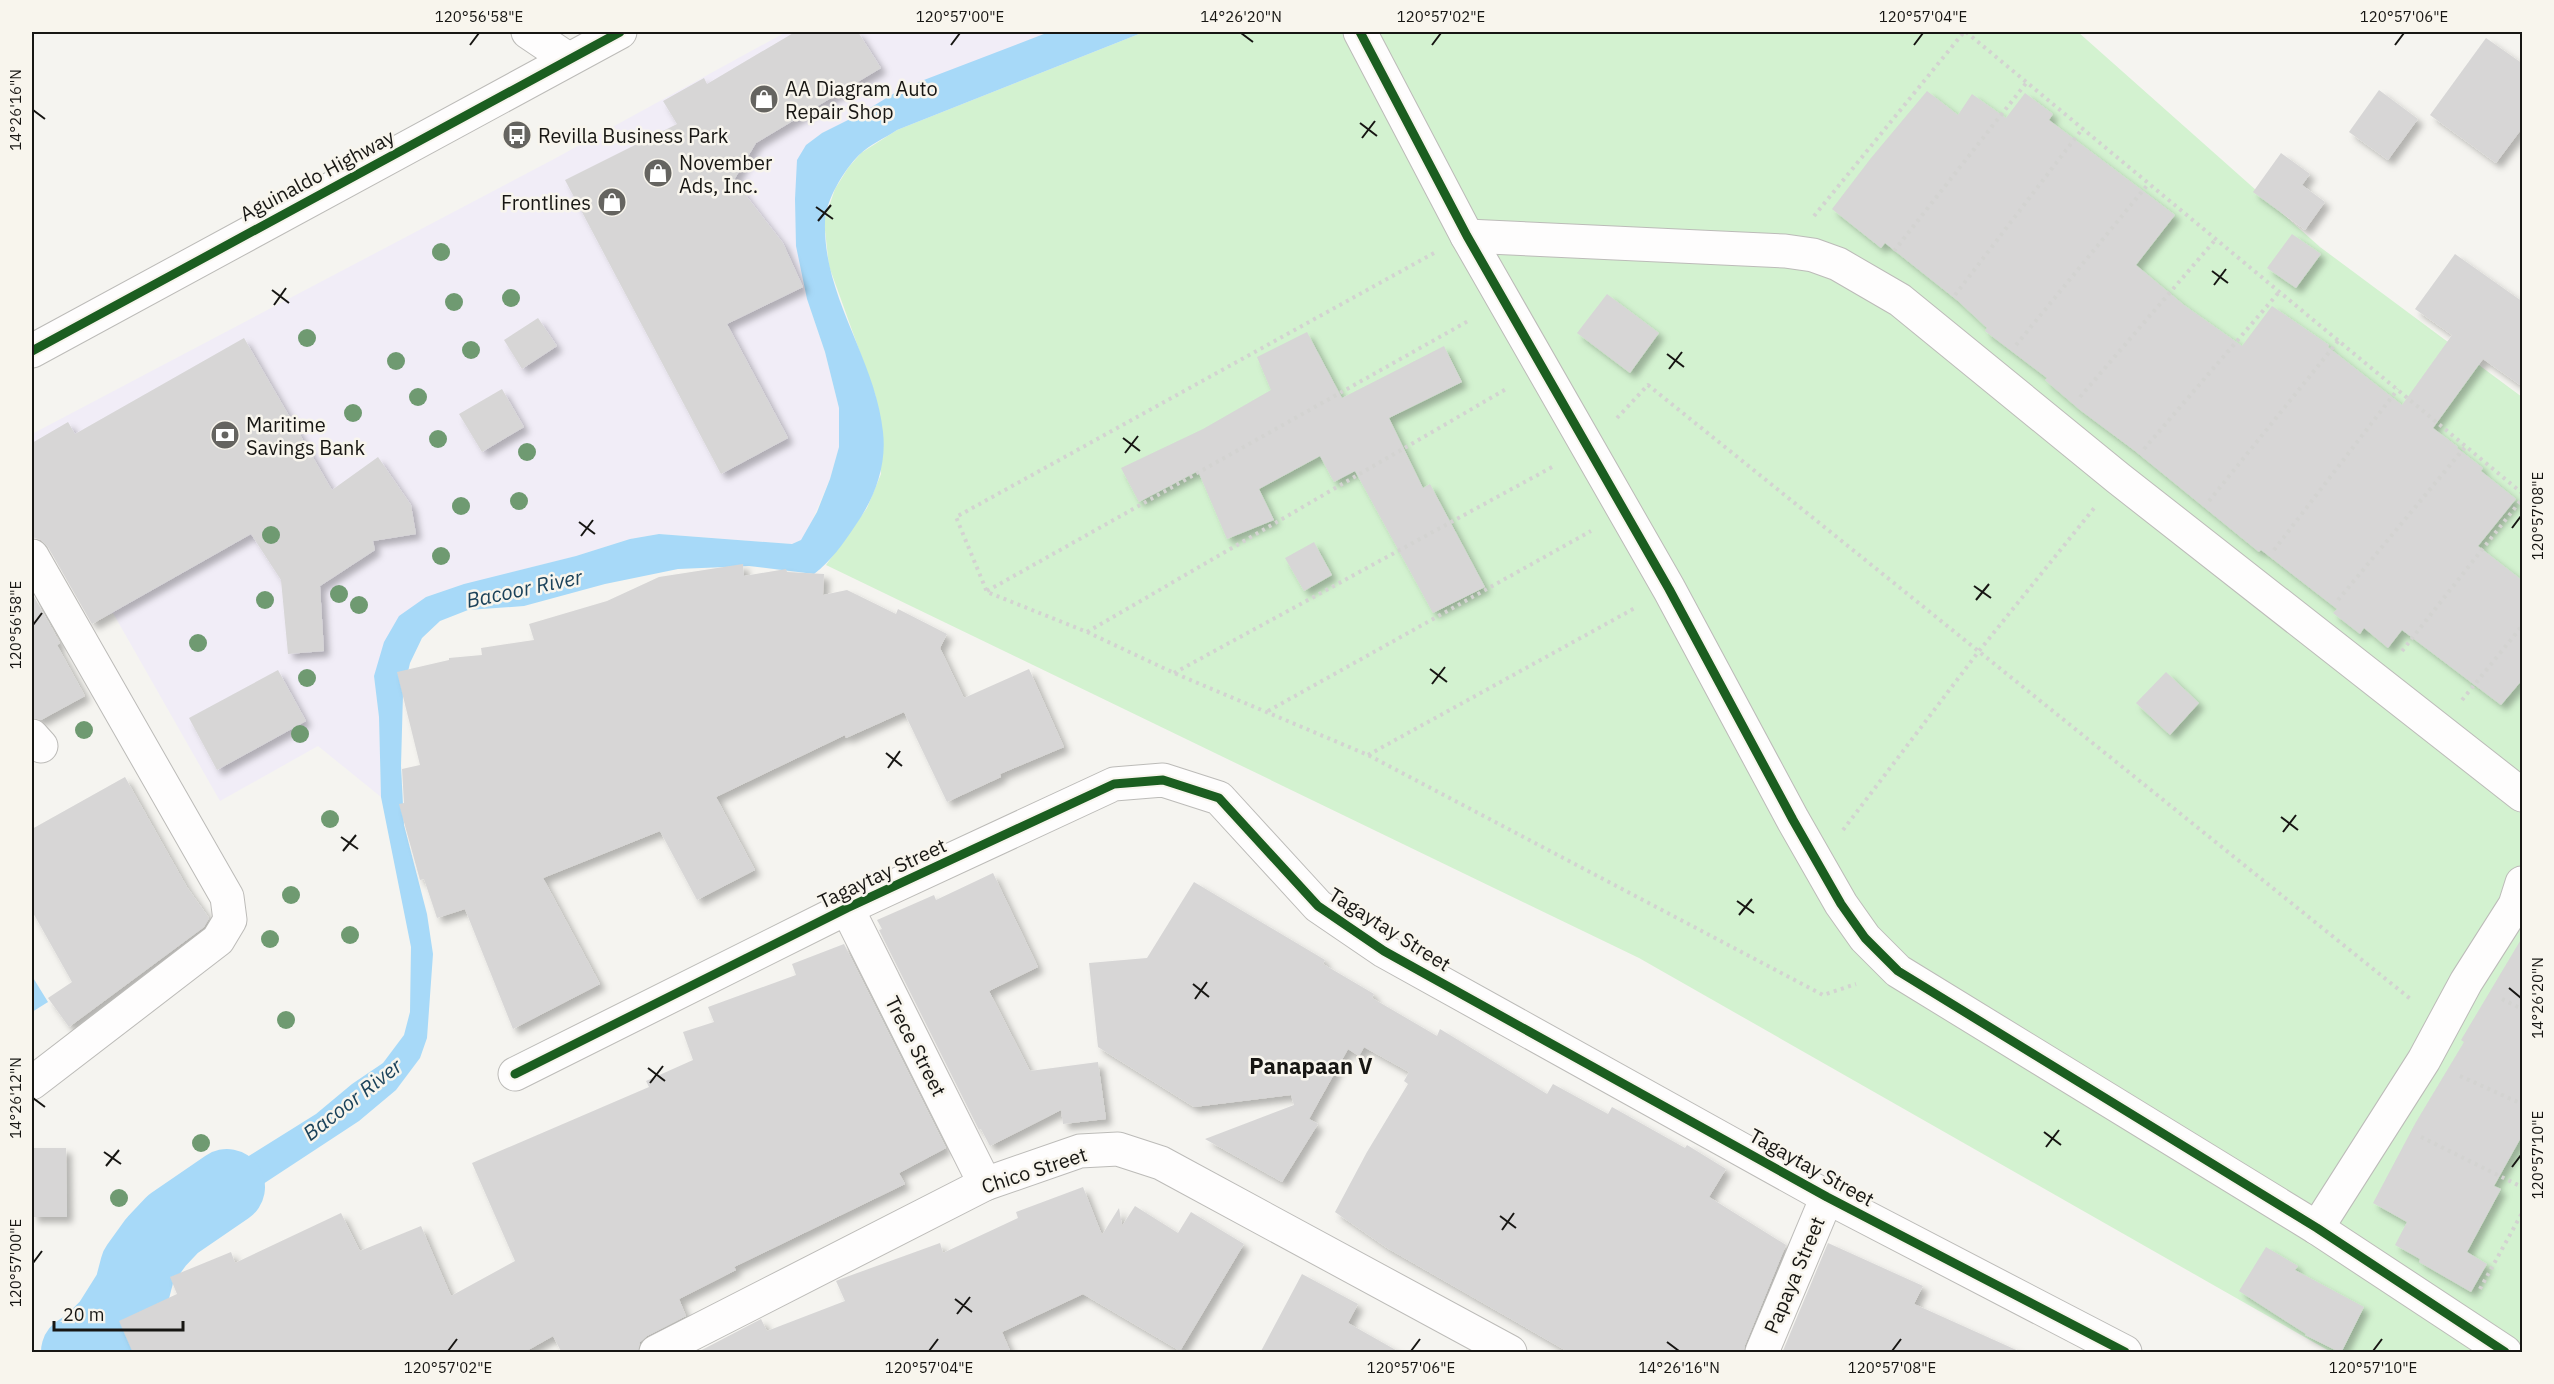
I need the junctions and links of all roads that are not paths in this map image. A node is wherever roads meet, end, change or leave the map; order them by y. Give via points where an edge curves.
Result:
1 (528, 32) edge
2 (620, 32) edge
3 (1360, 32) edge
4 (568, 59) junction
5 (1467, 236) junction
6 (32, 351) edge
7 (32, 556) edge
8 (2523, 795) edge
9 (2523, 884) edge
10 (847, 908) junction
11 (515, 1074) dead end
12 (32, 1083) edge
13 (985, 1184) junction
14 (1827, 1197) junction
15 (2317, 1228) junction
16 (2084, 1343) edge
17 (656, 1353) edge
18 (1510, 1353) edge
19 (1762, 1353) edge
20 (2125, 1353) edge
21 (2505, 1353) edge

1 - 4 main road
2 - 4 main road, Aguinaldo Highway
3 - 5 main road
4 - 6 main road, Aguinaldo Highway
5 - 8 main road via 1785,251 1838,264 1900,300 2118,478
5 - 15 main road via 1669,589 1793,820 1865,939 1898,971
7 - 12 main road via 227,897 230,920 218,940
9 - 15 main road via 2515,905 2424,1060
10 - 11 main road, Tagaytay Street
10 - 13 main road, Trece Street
10 - 14 main road, Tagaytay Street via 1114,784 1163,780 1219,798 1318,906 1384,951
13 - 17 main road, Chico Street
13 - 18 main road, Chico Street via 1080,1151 1118,1149 1161,1162
14 - 16 main road, Tagaytay Street
14 - 19 main road, Papaya Street
15 - 21 main road
16 - 20 main road, Tagaytay Street

